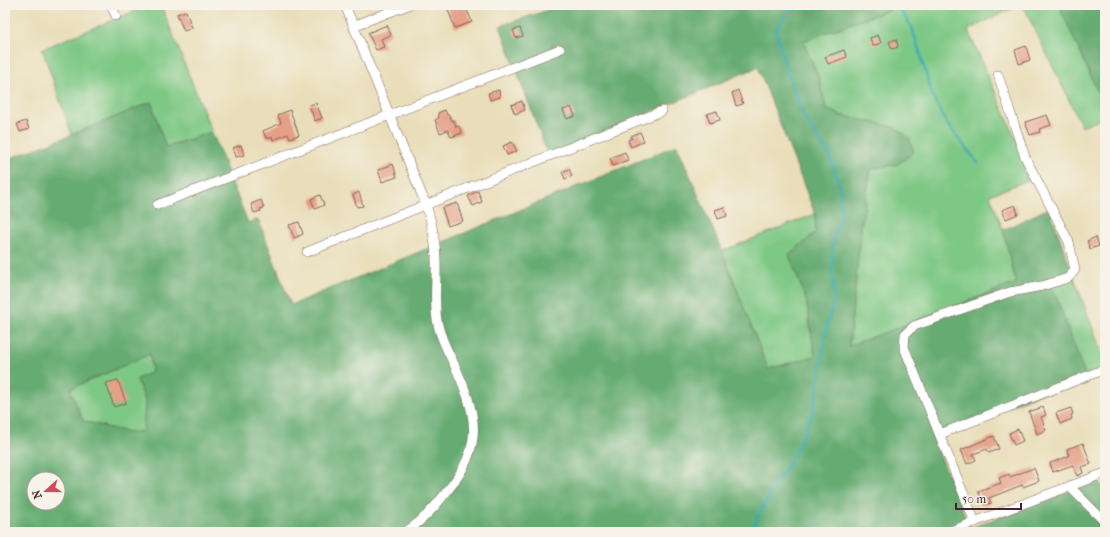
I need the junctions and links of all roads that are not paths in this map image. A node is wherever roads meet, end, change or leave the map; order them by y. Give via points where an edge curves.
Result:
1 (111, 5) edge
2 (345, 5) edge
3 (408, 5) edge
4 (116, 16) dead end
5 (353, 26) junction
6 (560, 49) dead end
7 (998, 75) dead end
8 (662, 111) dead end
9 (390, 115) junction
10 (157, 205) dead end
11 (426, 205) junction
12 (306, 252) dead end
13 (1105, 369) edge
14 (940, 434) junction
15 (1105, 473) edge
16 (1070, 487) junction
17 (975, 522) junction
18 (1105, 522) edge
19 (405, 532) edge
20 (948, 532) edge

1 - 4 street
2 - 5 street
3 - 5 street
5 - 9 street
6 - 9 street
7 - 14 street via 1026,157 1069,242 1075,270 1068,278 1010,292 914,326 906,334 904,347
8 - 11 street
9 - 10 street
9 - 11 street
11 - 12 street
11 - 19 street via 436,260 438,325 463,383 474,421 474,438 470,454 453,484 425,517
13 - 14 street
14 - 17 street
15 - 16 street
16 - 17 street
16 - 18 street
17 - 20 street

